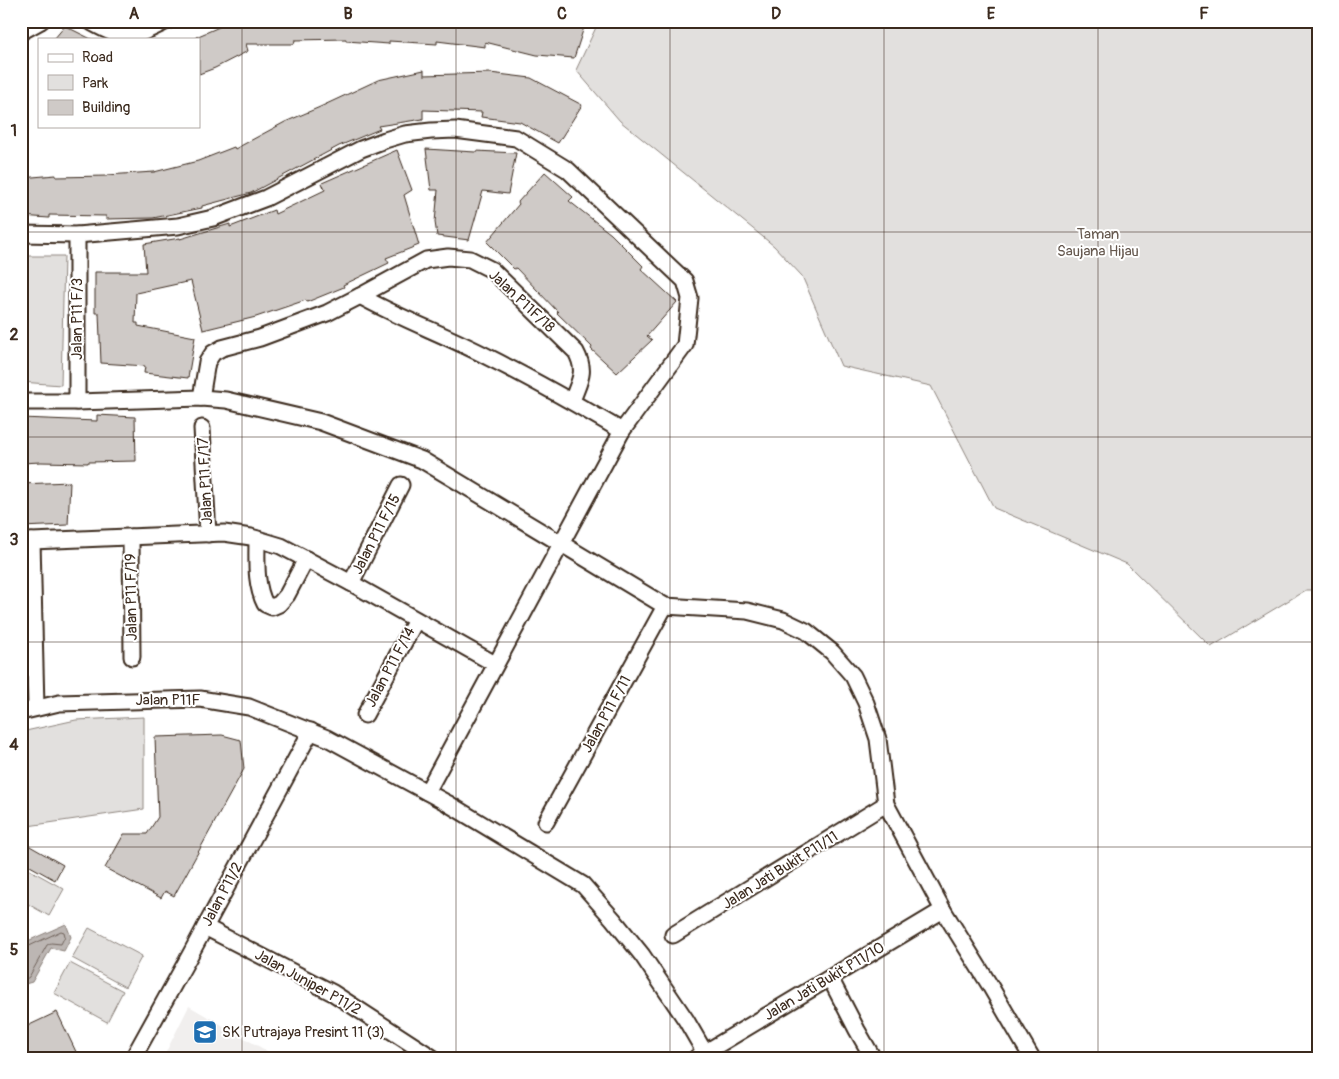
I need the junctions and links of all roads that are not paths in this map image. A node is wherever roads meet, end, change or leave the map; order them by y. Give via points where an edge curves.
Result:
1 (41, 21) edge
2 (88, 21) edge
3 (167, 21) edge
4 (21, 32) edge
5 (21, 234) edge
6 (77, 235) junction
7 (360, 296) junction
8 (201, 398) junction
9 (572, 401) junction
10 (21, 402) edge
11 (77, 402) junction
12 (202, 428) dead end
13 (622, 430) junction
14 (401, 485) dead end
15 (208, 534) junction
16 (131, 537) junction
17 (257, 539) junction
18 (27, 541) edge
19 (561, 544) junction
20 (306, 559) junction
21 (351, 583) junction
22 (665, 606) junction
23 (416, 620) junction
24 (132, 657) dead end
25 (495, 664) junction
26 (29, 710) edge
27 (365, 715) dead end
28 (311, 731) junction
29 (427, 792) junction
30 (886, 804) junction
31 (546, 822) dead end
32 (943, 910) junction
33 (205, 927) junction
34 (673, 935) dead end
35 (830, 978) junction
36 (1025, 1055) edge
37 (703, 1056) edge
38 (133, 1058) edge
39 (433, 1058) edge
40 (873, 1058) edge

1 - 4 street
2 - 3 street via 119,35 134,36
5 - 6 street
6 - 11 street, Jalan P11 F/3
6 - 13 street via 178,226 214,218 266,198 361,149 405,134 455,130 516,138 568,170 685,281 690,298 685,345
7 - 8 street, Jalan P11F/18 via 293,326 213,353 207,362
7 - 9 street via 488,356
7 - 9 street, Jalan P11F/18 via 426,260 470,259 492,270 576,352 582,371
8 - 11 street
8 - 19 street via 226,400 321,422 422,460
9 - 13 street
10 - 11 street
12 - 15 street, Jalan P11 F/17
13 - 19 street
14 - 21 street, Jalan P11 F/15
15 - 16 street
15 - 17 street via 224,533
16 - 18 street
16 - 24 street, Jalan P11 F/19
17 - 20 street via 281,546
17 - 20 street via 258,582 265,604 272,607 287,595
18 - 26 street
19 - 22 street
19 - 25 street
20 - 21 street
21 - 23 street
22 - 30 street via 747,611 783,620 806,631 832,652 853,676 866,703 878,739
22 - 31 street, Jalan P11 F/11
23 - 25 street
23 - 27 street, Jalan P11 F/14
25 - 29 street
26 - 28 street, Jalan P11F via 59,704 200,699 250,707
28 - 29 street, Jalan P11F
28 - 33 street, Jalan P11/2
29 - 37 street, Jalan P11F via 583,885 642,955 686,1020
30 - 32 street
30 - 34 street, Jalan Jati Bukit P11/11
32 - 35 street, Jalan Jati Bukit P11/10
32 - 36 street via 989,984
33 - 38 street, Jalan P11/2
33 - 39 street, Jalan Juniper P11/2 via 333,993
35 - 37 street, Jalan Jati Bukit P11/10
35 - 40 street

